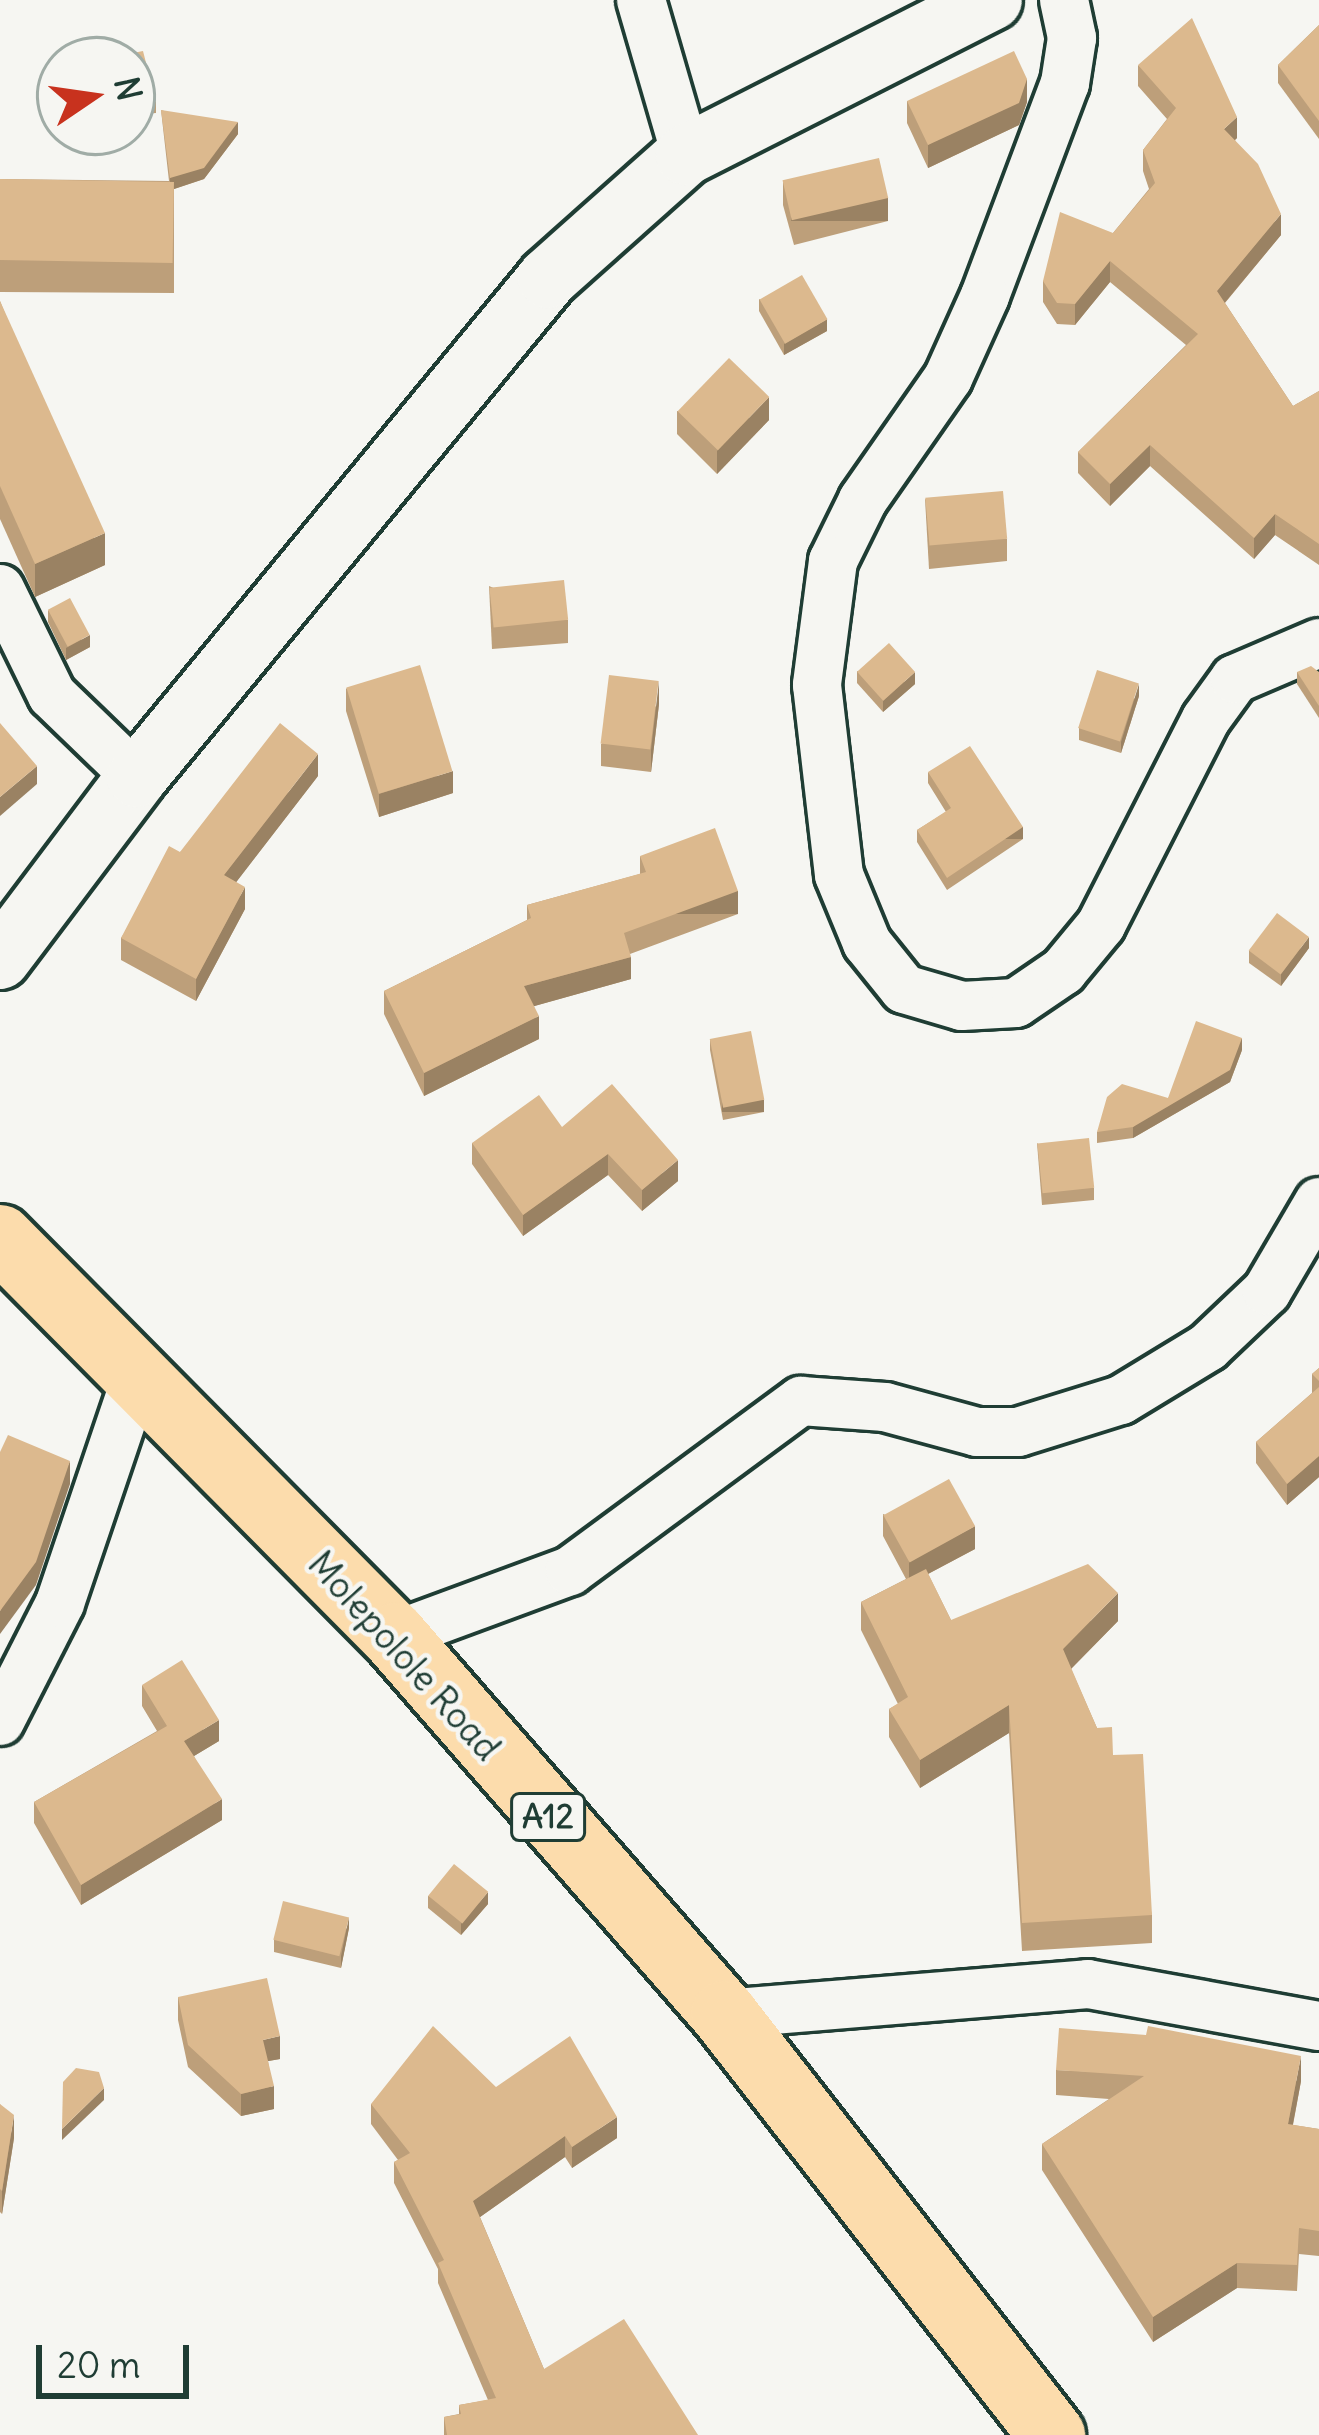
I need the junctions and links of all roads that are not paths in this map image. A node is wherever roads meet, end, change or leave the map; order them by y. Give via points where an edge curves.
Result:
1 (641, 0) edge
2 (992, 0) edge
3 (1064, 0) edge
4 (686, 155) junction
5 (0, 589) edge
6 (1319, 643) edge
7 (137, 777) junction
8 (0, 959) edge
9 (1319, 1202) edge
10 (0, 1238) edge
11 (137, 1375) junction
12 (394, 1636) junction
13 (0, 1721) edge
14 (724, 2014) junction
15 (1319, 2026) edge
16 (1052, 2435) edge

1 - 4 street
2 - 4 street
3 - 6 street via 1072,38 1065,83 985,296 948,377 863,500 833,562 817,685 839,875 867,943 904,989 962,1006 1016,1003 1063,971 1101,925 1206,719 1235,679
4 - 7 street via 548,278
5 - 7 street via 52,695
7 - 8 street
9 - 12 street via 1267,1291 1208,1347 1120,1400 1018,1432 801,1401 570,1571
10 - 11 main road, Molepolole Road / A12
11 - 12 main road, Molepolole Road / A12
11 - 13 street via 60,1603
12 - 14 main road, Molepolole Road / A12
14 - 15 street via 1088,1984
14 - 16 main road, Molepolole Road / A12

